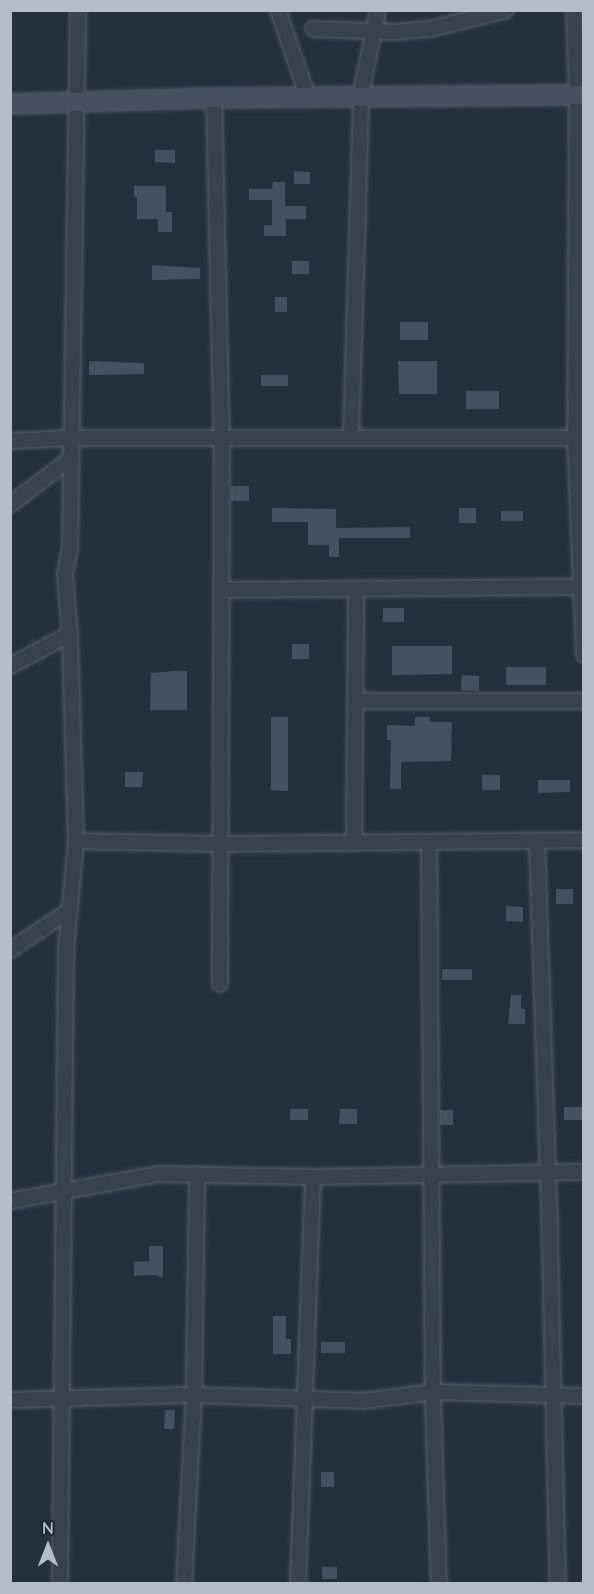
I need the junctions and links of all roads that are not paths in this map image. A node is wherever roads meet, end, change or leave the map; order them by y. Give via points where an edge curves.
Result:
1 (78, 10) edge
2 (278, 10) edge
3 (378, 10) edge
4 (574, 10) edge
5 (499, 11) edge
6 (313, 29) dead end
7 (372, 32) junction
8 (580, 95) edge
9 (308, 97) junction
10 (361, 97) junction
11 (214, 98) junction
12 (76, 103) junction
13 (10, 104) edge
14 (71, 438) junction
15 (222, 438) junction
16 (351, 438) junction
17 (579, 438) edge
18 (10, 441) edge
19 (71, 458) junction
20 (10, 505) edge
21 (582, 587) junction
22 (356, 589) junction
23 (222, 590) junction
24 (70, 634) junction
25 (584, 655) edge
26 (10, 666) edge
27 (584, 700) edge
28 (355, 701) junction
29 (584, 840) edge
30 (76, 841) junction
31 (429, 842) junction
32 (537, 842) junction
33 (354, 843) junction
34 (221, 844) junction
35 (69, 911) junction
36 (10, 950) edge
37 (220, 984) dead end
38 (584, 1172) edge
39 (548, 1173) junction
40 (197, 1174) junction
41 (433, 1174) junction
42 (313, 1177) junction
43 (66, 1189) junction
44 (10, 1201) edge
45 (433, 1392) junction
46 (554, 1394) junction
47 (194, 1395) junction
48 (584, 1396) edge
49 (305, 1399) junction
50 (10, 1400) edge
51 (62, 1400) junction
52 (60, 1584) edge
53 (184, 1584) edge
54 (298, 1584) edge
55 (439, 1584) edge
56 (558, 1584) edge

1 - 12 street
2 - 9 street
3 - 7 street
4 - 8 street
5 - 7 street via 430,29
6 - 7 street
7 - 10 street
8 - 10 street
8 - 17 street
9 - 10 street
9 - 11 street
10 - 16 street
11 - 12 street
11 - 15 street
12 - 13 street
12 - 14 street
14 - 15 street
14 - 18 street
14 - 19 street
15 - 16 street
15 - 23 street
16 - 17 street
17 - 21 street
19 - 20 street
19 - 24 street via 70,548 65,574
21 - 22 street
21 - 25 street
22 - 23 street
22 - 28 street
23 - 34 street
24 - 26 street
24 - 30 street
27 - 28 street
28 - 33 street
29 - 32 street
30 - 34 street
30 - 35 street
31 - 32 street
31 - 33 street
31 - 41 street
32 - 39 street
33 - 34 street
34 - 37 street
35 - 36 street
35 - 43 street
38 - 39 street
39 - 41 street
39 - 46 street
40 - 42 street
40 - 43 street via 158,1174
40 - 47 street
41 - 42 street
41 - 45 street
42 - 49 street
43 - 44 street
43 - 51 street
45 - 46 street
45 - 49 street via 362,1401
45 - 55 street
46 - 48 street
46 - 56 street
47 - 49 street
47 - 51 street
47 - 53 street
49 - 54 street
50 - 51 street
51 - 52 street

